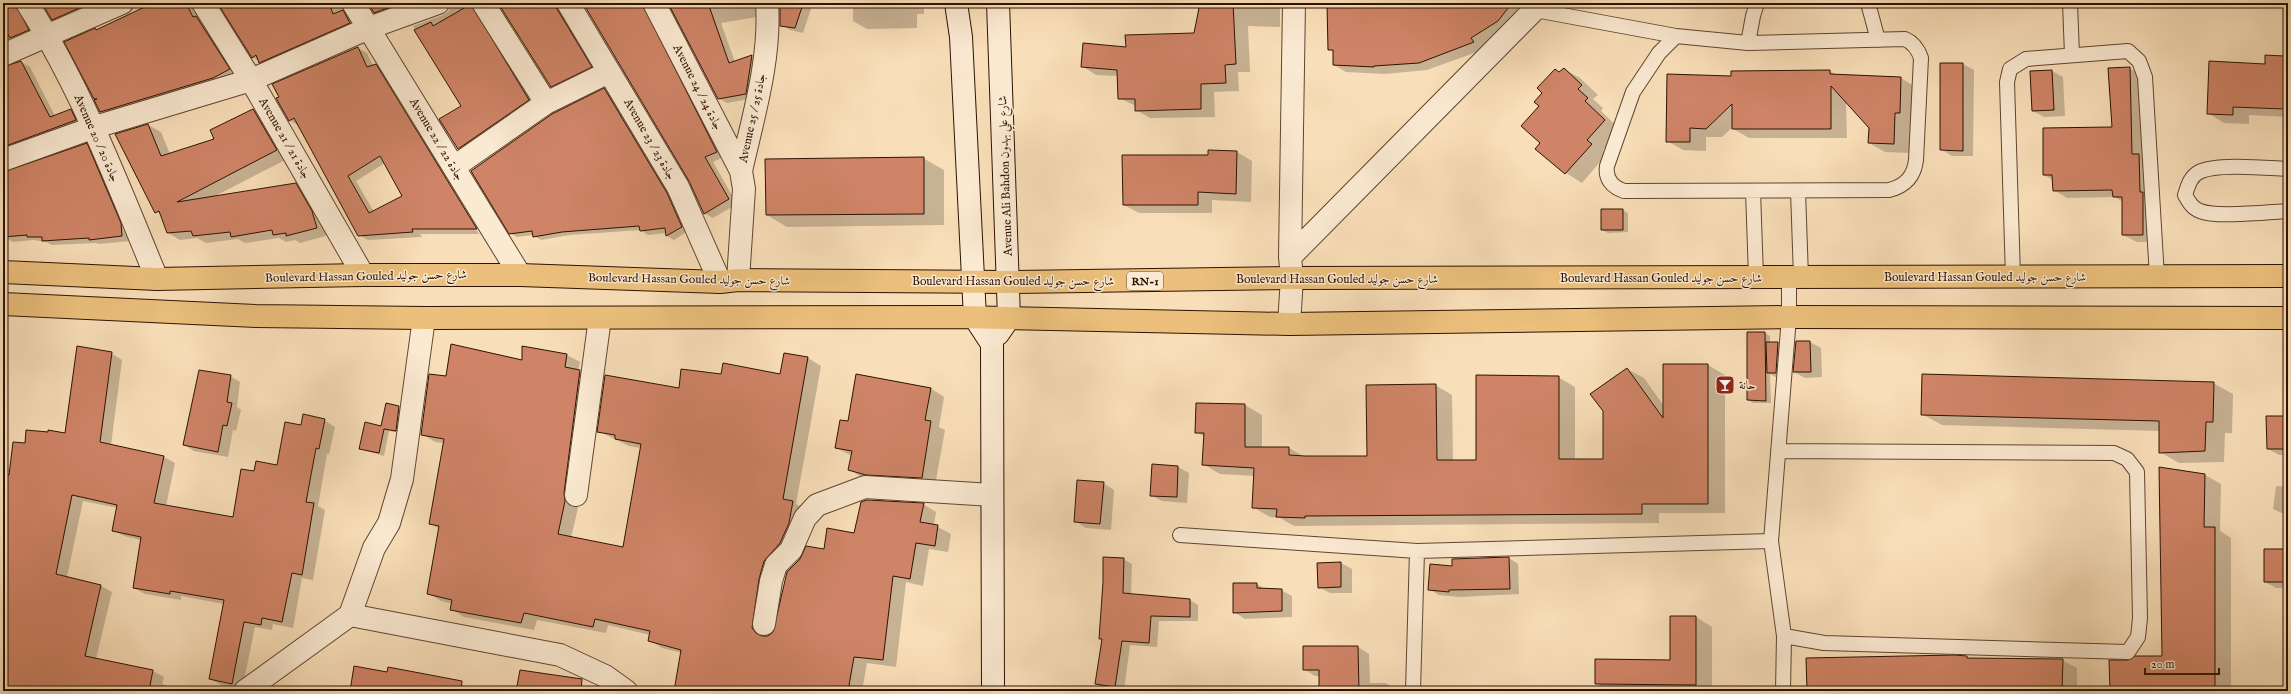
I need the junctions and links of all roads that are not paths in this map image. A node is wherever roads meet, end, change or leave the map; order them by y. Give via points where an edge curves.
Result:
1 (27, 3) edge
2 (122, 3) edge
3 (203, 3) edge
4 (353, 3) edge
5 (438, 3) edge
6 (483, 3) edge
7 (568, 3) edge
8 (654, 3) edge
9 (768, 3) edge
10 (956, 3) edge
11 (998, 3) edge
12 (1294, 3) edge
13 (1757, 3) edge
14 (1868, 3) edge
15 (2070, 3) edge
16 (1538, 6) edge
17 (369, 28) junction
18 (48, 35) junction
19 (1676, 36) junction
20 (1878, 40) junction
21 (1748, 42) junction
22 (3, 54) edge
23 (2072, 55) junction
24 (609, 72) junction
25 (251, 80) junction
26 (546, 103) junction
27 (95, 128) junction
28 (3, 160) edge
29 (454, 167) junction
30 (2288, 169) edge
31 (741, 172) junction
32 (1753, 191) junction
33 (1798, 191) junction
34 (2288, 211) edge
35 (1290, 256) junction
36 (3, 272) edge
37 (363, 275) junction
38 (520, 275) junction
39 (2288, 276) edge
40 (1756, 277) junction
41 (1795, 277) junction
42 (2014, 277) junction
43 (2157, 277) junction
44 (1292, 278) junction
45 (156, 280) junction
46 (729, 281) junction
47 (974, 282) junction
48 (1009, 282) junction
49 (3, 304) edge
50 (1789, 317) junction
51 (424, 318) junction
52 (600, 318) junction
53 (975, 318) junction
54 (1009, 318) junction
55 (2288, 318) edge
56 (1289, 324) junction
57 (992, 344) junction
58 (1778, 450) junction
59 (576, 495) dead end
60 (992, 495) junction
61 (1180, 535) dead end
62 (1771, 541) junction
63 (1417, 551) junction
64 (350, 615) junction
65 (764, 624) dead end
66 (1784, 636) junction
67 (245, 691) edge
68 (626, 691) edge
69 (993, 691) edge
70 (1413, 691) edge
71 (1783, 691) edge

1 - 18 street, Avenue 20 / جادة 20
2 - 18 street
3 - 25 street, Avenue 21 / جادة 21
4 - 17 street, Avenue 22 / جادة 22
5 - 17 street
6 - 26 street
7 - 24 street, Avenue 23 / جادة 23
8 - 31 street, Avenue 24 / جادة 24
9 - 31 street, Avenue 25 / جادة 25 via 769,24 764,62
10 - 47 street via 961,37
11 - 48 street, Avenue Ali Bahdon شارع علي بهدون
12 - 35 street
13 - 21 lane
14 - 20 lane
15 - 23 lane
16 - 19 lane
16 - 35 street
17 - 25 street
17 - 29 street, Avenue 22 / جادة 22
18 - 22 street
18 - 27 street, Avenue 20 / جادة 20
19 - 21 lane
19 - 32 lane via 1659,53 1633,92 1607,166 1608,179 1612,185 1624,191
20 - 21 lane
20 - 33 lane via 1910,42 1921,58 1916,160 1913,174 1899,187 1889,190
23 - 42 lane via 2026,59 2010,69 2007,82
23 - 43 lane via 2128,51 2139,61 2145,77
24 - 26 street
24 - 46 street, Avenue 23 / جادة 23 via 678,187
25 - 27 street
25 - 37 street, Avenue 21 / جادة 21
26 - 29 street
27 - 28 street
27 - 45 street, Avenue 20 / جادة 20
29 - 38 street, Avenue 22 / جادة 22
30 - 34 lane via 2216,168 2200,172 2192,177 2185,195 2190,204 2199,211
31 - 46 street, Avenue 25 / جادة 25 via 744,189
32 - 33 lane
32 - 40 lane
33 - 41 lane
35 - 44 street
36 - 45 main road, Boulevard Hassan Gouled شارع حسن جوليد / RN-1
37 - 38 main road, Boulevard Hassan Gouled شارع حسن جوليد / RN-1
37 - 45 main road, Boulevard Hassan Gouled شارع حسن جوليد / RN-1
38 - 46 main road, Boulevard Hassan Gouled شارع حسن جوليد / RN-1
39 - 43 main road, Boulevard Hassan Gouled شارع حسن جوليد / RN-1
40 - 41 main road, Boulevard Hassan Gouled شارع حسن جوليد / RN-1
40 - 44 main road, Boulevard Hassan Gouled شارع حسن جوليد / RN-1
41 - 42 main road, Boulevard Hassan Gouled شارع حسن جوليد / RN-1
41 - 50 lane
42 - 43 main road, Boulevard Hassan Gouled شارع حسن جوليد / RN-1
44 - 48 main road, Boulevard Hassan Gouled شارع حسن جوليد / RN-1
44 - 56 street
46 - 47 main road, Boulevard Hassan Gouled شارع حسن جوليد / RN-1
47 - 48 main road, Boulevard Hassan Gouled شارع حسن جوليد / RN-1
47 - 53 street
48 - 54 street, Avenue Ali Bahdon شارع علي بهدون
49 - 51 main road via 256,316
50 - 55 main road
50 - 56 main road
50 - 58 lane
51 - 52 main road
51 - 64 street via 402,480 389,522 374,548
52 - 53 main road
52 - 59 street
53 - 54 main road
53 - 57 street
54 - 56 main road
54 - 57 street
57 - 60 street
58 - 62 lane
58 - 66 lane via 2114,453 2127,459 2137,472 2140,618 2138,637 2128,652 1824,643
60 - 65 street via 865,487 817,505 805,518 791,550 776,565
60 - 69 street
61 - 63 lane
62 - 63 lane
62 - 66 lane
63 - 70 lane
64 - 67 street
64 - 68 street via 560,655 605,676
66 - 71 lane

